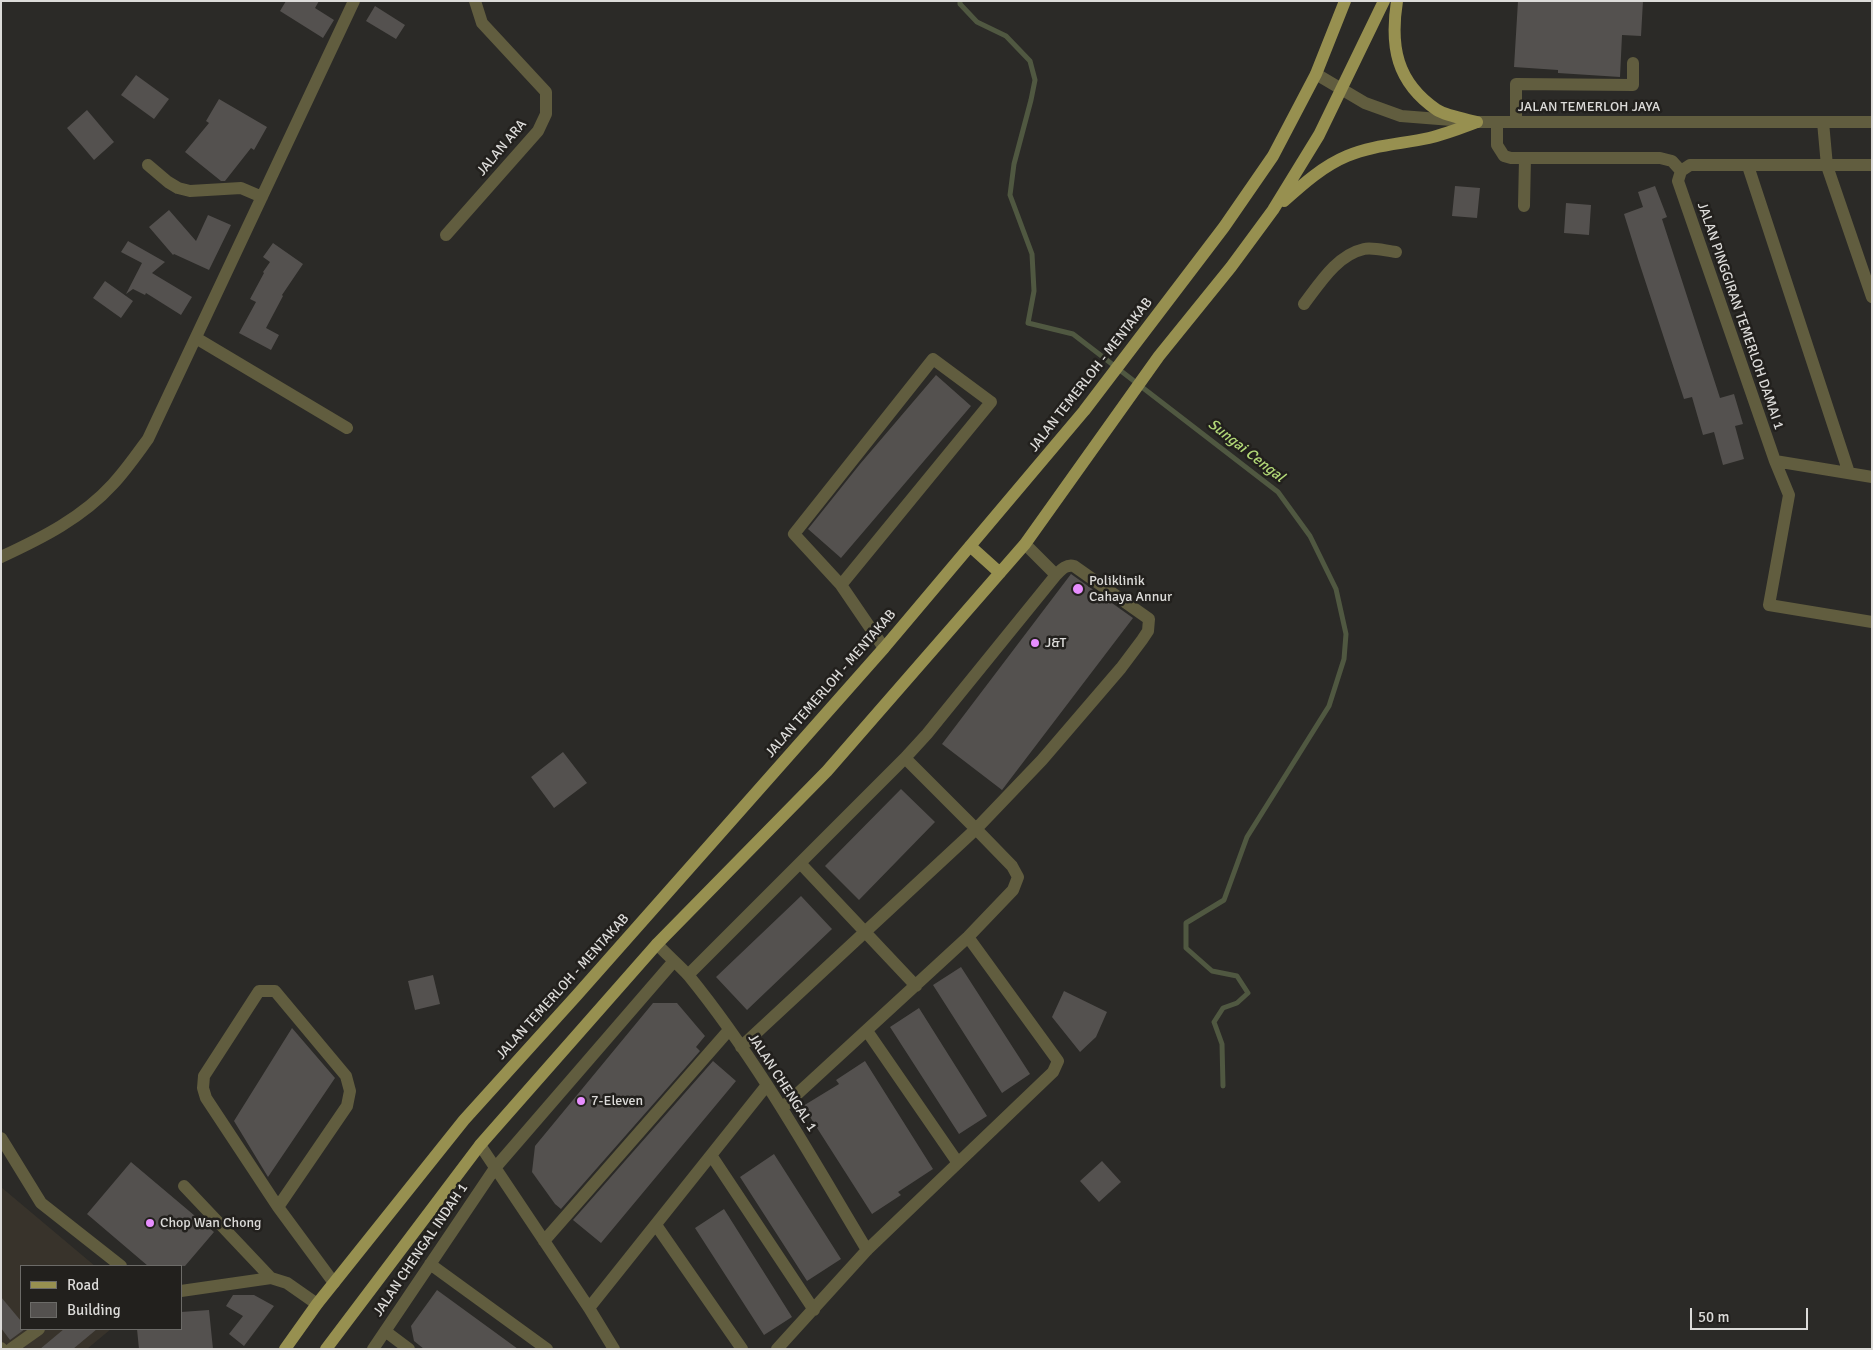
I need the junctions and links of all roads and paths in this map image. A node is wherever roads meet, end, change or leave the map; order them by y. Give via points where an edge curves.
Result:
1 (354, 1) edge
2 (475, 1) edge
3 (1345, 1) edge
4 (1384, 1) edge
5 (1397, 1) edge
6 (1633, 63) dead end
7 (1316, 74) junction
8 (1343, 89) junction
9 (1477, 122) junction
10 (1497, 122) junction
11 (1516, 122) junction
12 (1823, 122) junction
13 (1872, 122) edge
14 (1525, 158) junction
15 (148, 165) dead end
16 (1872, 165) edge
17 (1748, 166) junction
18 (1827, 166) junction
19 (1679, 176) junction
20 (262, 197) junction
21 (1524, 206) dead end
22 (1273, 210) junction
23 (446, 236) dead end
24 (1396, 252) dead end
25 (1872, 296) edge
26 (1304, 304) dead end
27 (196, 338) junction
28 (347, 428) dead end
29 (1775, 461) junction
30 (1849, 473) junction
31 (1872, 477) edge
32 (1025, 544) junction
33 (970, 546) junction
34 (1, 557) edge
35 (1000, 573) junction
36 (1056, 575) junction
37 (841, 585) junction
38 (1872, 622) edge
39 (884, 648) junction
40 (905, 758) junction
41 (976, 829) junction
42 (800, 863) junction
43 (865, 932) junction
44 (968, 937) junction
45 (657, 944) junction
46 (674, 961) junction
47 (688, 975) junction
48 (916, 986) junction
49 (729, 1030) junction
50 (867, 1031) junction
51 (741, 1046) junction
52 (767, 1085) junction
53 (782, 1108) junction
54 (1, 1138) edge
55 (480, 1144) junction
56 (711, 1155) junction
57 (958, 1162) junction
58 (495, 1168) junction
59 (184, 1186) dead end
60 (278, 1206) junction
61 (656, 1224) junction
62 (544, 1241) junction
63 (867, 1250) junction
64 (430, 1264) junction
65 (120, 1265) edge
66 (271, 1278) junction
67 (334, 1283) junction
68 (182, 1291) edge
69 (317, 1304) junction
70 (589, 1308) junction
71 (814, 1310) junction
72 (38, 1330) edge
73 (385, 1331) junction
74 (12, 1349) edge
75 (285, 1349) edge
76 (326, 1349) edge
77 (373, 1349) edge
78 (409, 1349) edge
79 (547, 1349) edge
80 (614, 1349) edge
81 (742, 1349) edge
82 (778, 1349) edge

1 - 20 street
2 - 23 street, JALAN ARA via 482,23 546,92 546,114 538,131
3 - 7 main road, JALAN TEMERLOH - MENTAKAB
4 - 8 main road
5 - 9 main road via 1395,47 1400,69 1418,93 1438,110
6 - 11 street via 1633,85 1516,84
7 - 8 street, JALAN TEMERLOH JAYA
7 - 33 main road, JALAN TEMERLOH - MENTAKAB via 1273,156 1224,227 1084,411
8 - 9 street, JALAN TEMERLOH JAYA via 1365,103 1401,116
8 - 22 main road via 1320,136
9 - 10 street, JALAN TEMERLOH JAYA
9 - 22 main road via 1429,138 1388,144 1345,157 1313,175
10 - 11 street, JALAN TEMERLOH JAYA
10 - 14 street via 1497,145 1504,156
11 - 12 street, JALAN TEMERLOH JAYA
12 - 13 street, JALAN TEMERLOH JAYA
12 - 18 street
14 - 19 street via 1660,158 1672,161
14 - 21 street
15 - 20 street via 178,188 190,191 241,188
16 - 18 street
17 - 18 street
17 - 19 street via 1690,165
17 - 30 street
18 - 25 street
19 - 29 street, JALAN PINGGIRAN TEMERLOH DAMAI 1
20 - 27 street
22 - 32 main road via 1159,356
24 - 26 street via 1366,248 1348,254 1331,269
27 - 28 street
27 - 34 street via 148,439 112,485 75,517 42,538
29 - 30 street
29 - 38 street, JALAN PINGGIRAN TEMERLOH DAMAI 1 via 1789,495 1769,605
30 - 31 street
32 - 35 main road
32 - 36 street
33 - 35 main road
33 - 39 main road, JALAN TEMERLOH - MENTAKAB
35 - 45 main road via 826,770
36 - 40 street
36 - 41 street via 1063,568 1074,566 1149,619 1148,631 1121,668 1042,760
37 - 37 street via 991,402 933,359 794,534
37 - 39 street
39 - 67 main road, JALAN TEMERLOH - MENTAKAB via 464,1120
40 - 41 street
40 - 42 street
41 - 43 street
41 - 44 street via 1018,876 1012,890
42 - 43 street
42 - 47 street
43 - 48 street
43 - 51 street
44 - 48 street
44 - 57 street via 1058,1061 1053,1072
45 - 46 street, JALAN CHENGAL 1
45 - 55 main road
46 - 47 street, JALAN CHENGAL 1
46 - 58 street, JALAN CHENGAL INDAH 1
47 - 49 street, JALAN CHENGAL 1
48 - 50 street
49 - 51 street, JALAN CHENGAL 1
49 - 62 street
50 - 53 street
50 - 57 street
51 - 52 street, JALAN CHENGAL 1
52 - 53 street, JALAN CHENGAL 1
52 - 56 street
53 - 63 street, JALAN CHENGAL 1
54 - 65 street via 41,1202
55 - 58 street
55 - 76 main road
56 - 61 street
56 - 71 street
57 - 63 street
58 - 62 street
58 - 64 street, JALAN CHENGAL INDAH 1
59 - 66 street
60 - 60 street via 347,1106 350,1091 346,1076 275,991 259,991 204,1076 203,1088 206,1098
60 - 67 street
61 - 70 street
61 - 81 street
62 - 70 street
63 - 71 street
64 - 73 street, JALAN CHENGAL INDAH 1
64 - 79 street
66 - 68 street
66 - 69 street via 287,1283
67 - 69 main road, JALAN TEMERLOH - MENTAKAB
69 - 75 main road, JALAN TEMERLOH - MENTAKAB
70 - 80 street
71 - 82 street
72 - 74 street
73 - 77 street, JALAN CHENGAL INDAH 1
73 - 78 street

